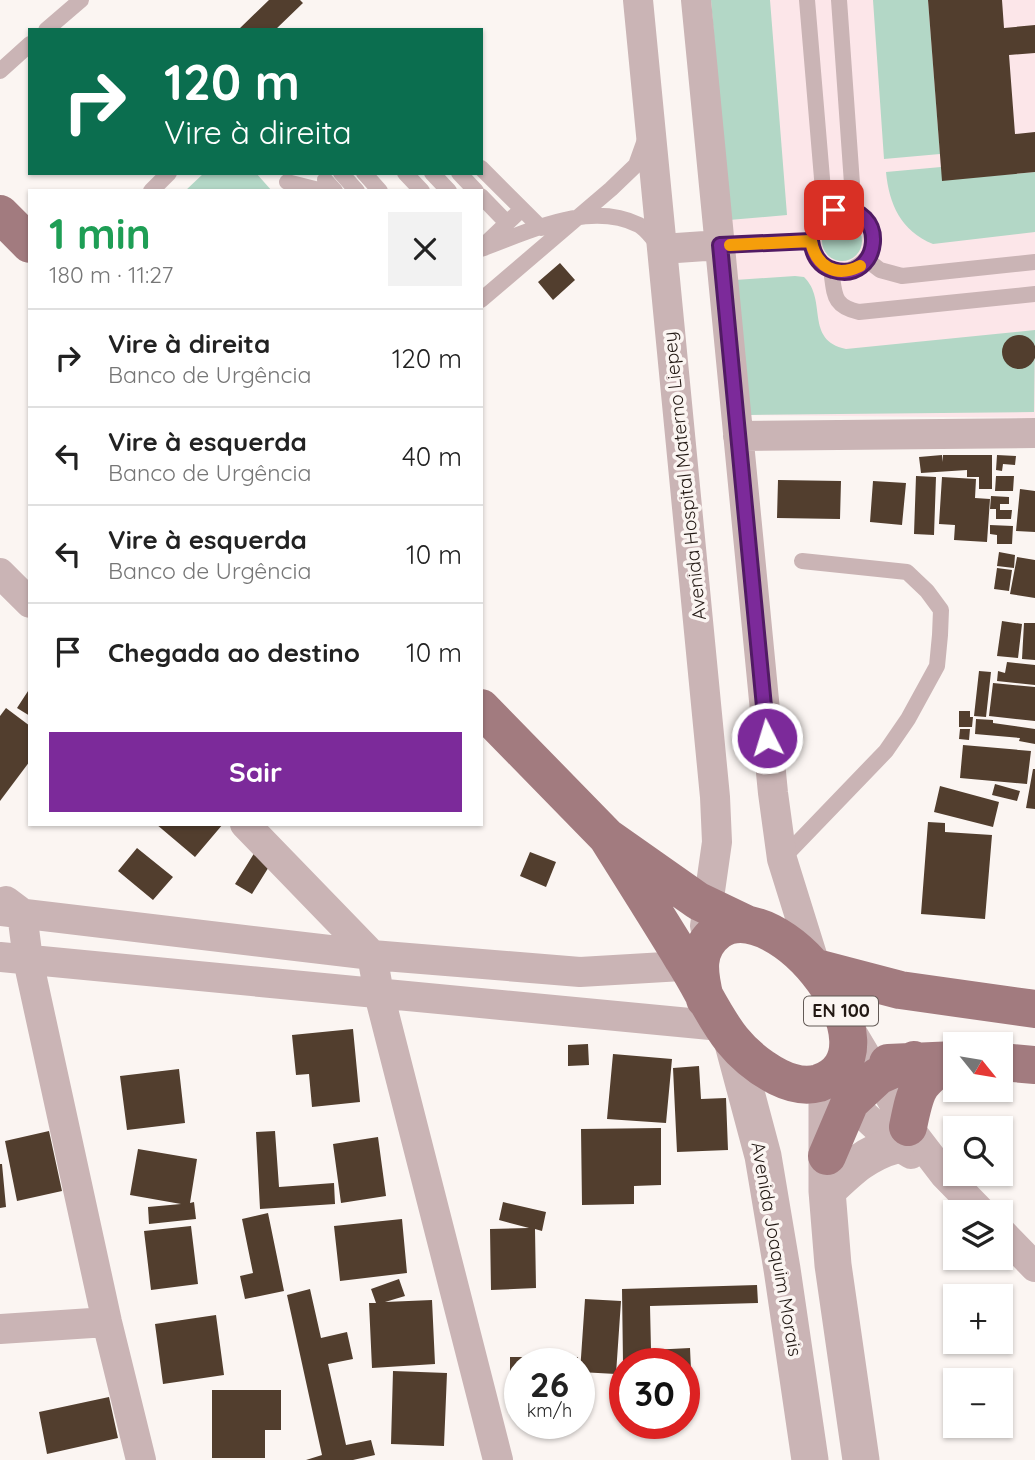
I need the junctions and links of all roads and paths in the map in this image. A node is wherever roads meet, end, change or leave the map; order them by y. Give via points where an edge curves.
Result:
1 (81, 0) edge
2 (638, 0) edge
3 (696, 0) edge
4 (807, 0) edge
5 (839, 0) edge
6 (48, 28) edge
7 (28, 46) edge
8 (0, 71) edge
9 (650, 124) junction
10 (483, 170) edge
11 (167, 175) edge
12 (343, 175) edge
13 (366, 175) edge
14 (407, 175) edge
15 (434, 175) edge
16 (461, 175) edge
17 (287, 182) edge
18 (325, 185) edge
19 (153, 189) edge
20 (355, 189) edge
21 (378, 189) edge
22 (420, 189) edge
23 (447, 189) edge
24 (474, 189) edge
25 (483, 198) edge
26 (522, 209) junction
27 (855, 212) junction
28 (825, 214) junction
29 (580, 216) junction
30 (11, 219) edge
31 (507, 223) junction
32 (541, 228) junction
33 (28, 241) edge
34 (811, 241) junction
35 (485, 245) edge
36 (720, 245) junction
37 (662, 249) junction
38 (867, 260) junction
39 (1035, 262) edge
40 (831, 270) junction
41 (1035, 294) edge
42 (483, 298) edge
43 (1035, 433) edge
44 (738, 436) junction
45 (802, 561) dead end
46 (0, 573) edge
47 (28, 601) edge
48 (483, 710) edge
49 (247, 826) edge
50 (607, 837) junction
51 (782, 859) junction
52 (708, 906) junction
53 (7, 907) edge
54 (746, 924) junction
55 (372, 955) junction
56 (14, 958) edge
57 (816, 968) junction
58 (708, 991) junction
59 (379, 994) junction
60 (1035, 1009) edge
61 (940, 1060) edge
62 (1013, 1063) edge
63 (1035, 1065) edge
64 (853, 1078) junction
65 (902, 1136) junction
66 (827, 1174) junction
67 (969, 1200) edge
68 (1013, 1244) edge
69 (1035, 1267) edge
70 (107, 1322) junction
71 (0, 1329) edge
72 (141, 1460) edge
73 (498, 1460) edge
74 (810, 1460) edge
75 (861, 1460) edge

1 - 6 lane
2 - 9 street, Avenida Hospital Materno Liepey
3 - 36 street
4 - 28 lane
5 - 27 lane
7 - 8 lane
9 - 29 lane via 636,165
9 - 37 street, Avenida Hospital Materno Liepey
10 - 26 lane
11 - 19 lane
12 - 20 lane
13 - 21 lane
14 - 22 lane
15 - 23 lane
16 - 24 lane
17 - 18 lane
25 - 31 lane
26 - 31 lane
26 - 32 lane
27 - 28 lane via 845,209
27 - 38 lane via 873,232
28 - 34 lane
29 - 32 lane
29 - 37 lane via 615,217 641,226
29 - 42 lane
30 - 33 main road
31 - 35 lane
32 - 35 lane
34 - 36 lane
34 - 40 lane via 817,259
36 - 37 street
36 - 44 street
37 - 52 street, Avenida Hospital Materno Liepey via 715,797 717,842
38 - 39 lane via 880,270 902,276
38 - 40 lane via 851,271
40 - 41 lane via 835,299 844,309 859,312
43 - 44 street
44 - 51 street
45 - 51 lane via 907,572 941,610 940,635 937,666 886,751
46 - 47 street
48 - 50 main road, EN 100
49 - 55 street
50 - 52 main road, EN 100
50 - 58 main road, EN 100
51 - 57 street
52 - 54 main road, EN 100
52 - 58 street, Avenida Hospital Materno Liepey
53 - 55 street
53 - 56 street
54 - 57 main road, EN 100 via 773,934
54 - 58 main road via 733,924 709,938
55 - 58 street via 580,972
55 - 59 street
56 - 59 street
56 - 70 street
57 - 60 main road, EN 100 via 900,990
57 - 64 main road, EN 100 via 845,1021
58 - 59 street
58 - 64 main road, EN 100 via 756,1063 799,1084
58 - 74 street, Avenida Joaquim Morais via 763,1156
59 - 73 street
61 - 64 main road, EN 100
61 - 65 main road via 915,1093
62 - 63 main road
64 - 65 street
64 - 66 main road
65 - 66 street
65 - 67 street
66 - 75 street via 833,1265
68 - 69 street
70 - 71 street
70 - 72 street

